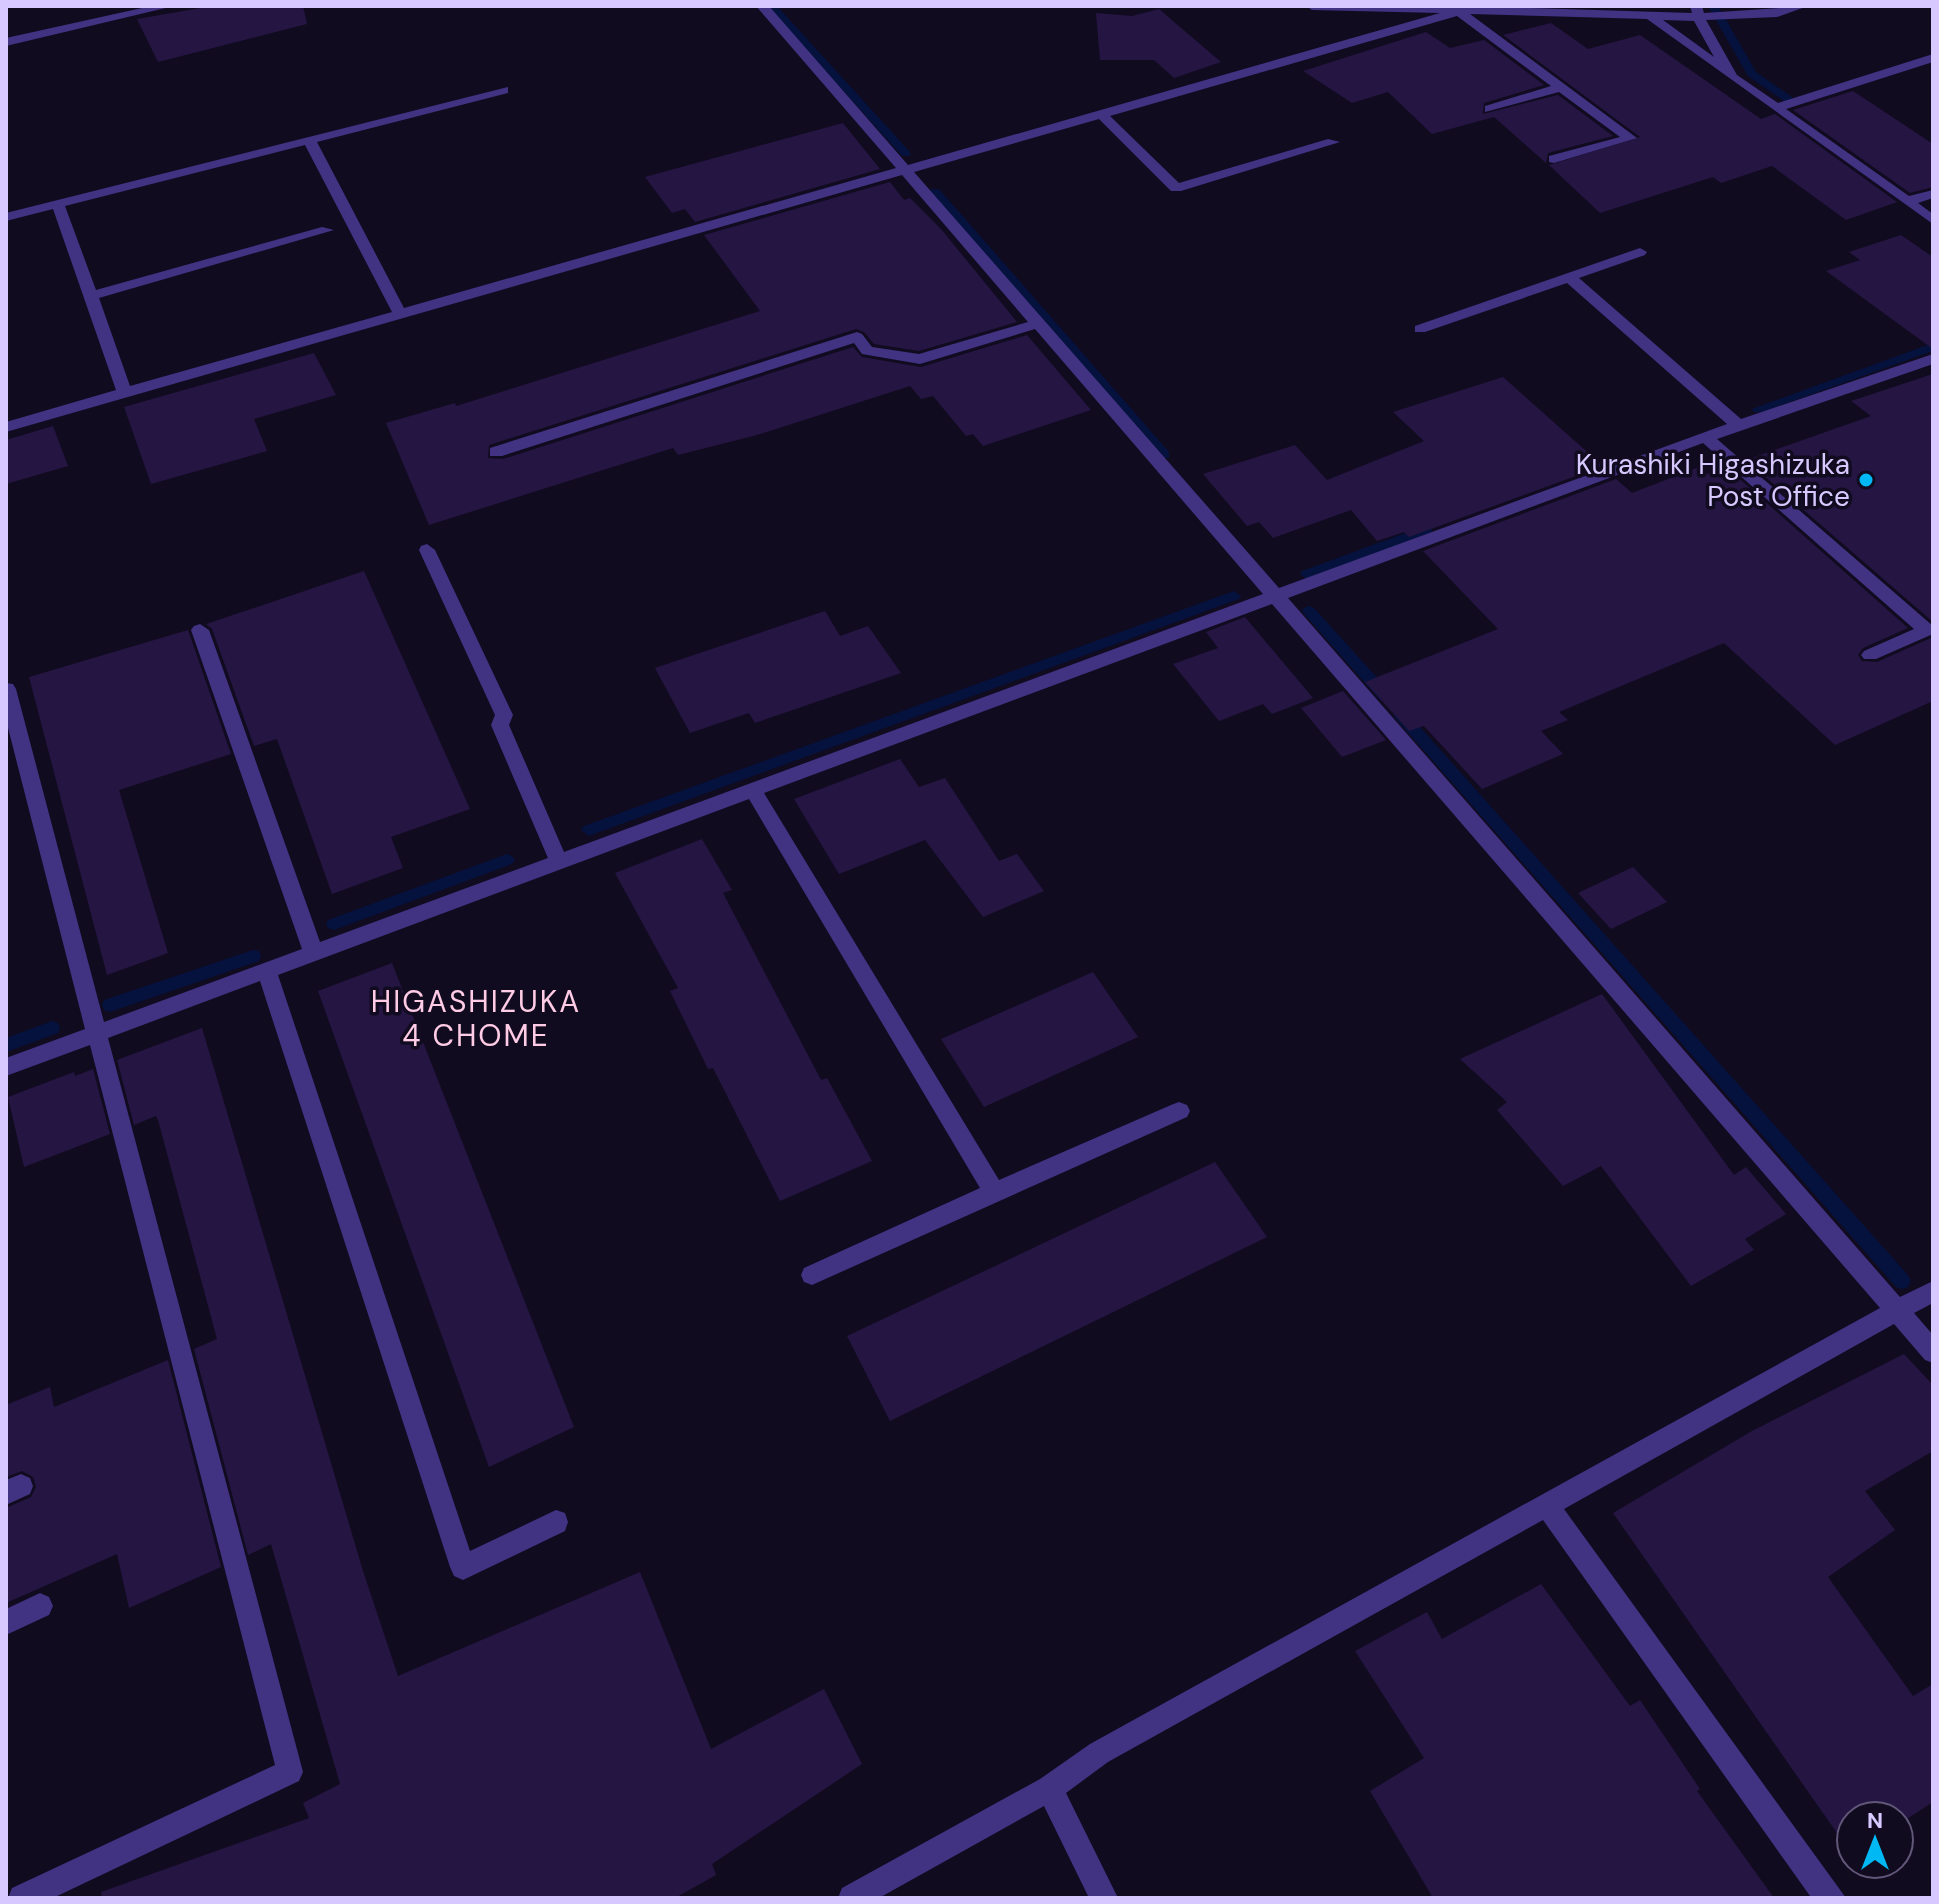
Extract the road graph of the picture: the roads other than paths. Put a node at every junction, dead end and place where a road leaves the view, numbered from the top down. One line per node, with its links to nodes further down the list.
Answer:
1 (168, 6): 9 (street)
2 (762, 6): 20 (street)
3 (1312, 6): 5 (street)
4 (1802, 6): 7 (street)
5 (1382, 7): 6 (street)
6 (1464, 11): 8 (street); 12 (street); 16 (street)
7 (1700, 12): 8 (street); 11 (street)
8 (1649, 15): 11 (street)
9 (6, 42)
10 (1933, 58): 14 (street)
11 (1732, 77): 14 (street)
12 (1560, 87): 15 (street); 19 (street)
13 (503, 90): 17 (street)
14 (1777, 108): 22 (street)
15 (1490, 109)
16 (1101, 114): 18 (street); 20 (street)
17 (309, 140): 23 (street); 30 (street)
18 (1333, 142)
19 (1554, 159)
20 (903, 171): 30 (street); 31 (street)
21 (1933, 194): 22 (street)
22 (1908, 201): 25 (street)
23 (58, 205): 24 (street); 29 (street)
24 (6, 217)
25 (1933, 220)
26 (327, 230): 29 (street)
27 (1640, 252): 28 (street)
28 (1569, 277): 32 (street); 35 (street)
29 (90, 296): 34 (street)
30 (400, 314): 34 (street)
31 (1036, 324): 38 (street); 40 (street)
32 (1420, 329)
33 (1933, 359): 35 (street)
34 (125, 393): 36 (street)
35 (1738, 425): 37 (street)
36 (6, 427)
37 (1705, 437): 40 (street); 42 (street)
38 (496, 452)
39 (427, 550): 45 (street)
40 (1275, 599): 44 (street); 54 (street)
41 (200, 630): 46 (street)
42 (1870, 655)
43 (7, 689): 48 (street)
44 (754, 792): 45 (street); 51 (street)
45 (560, 864): 46 (street)
46 (314, 954): 47 (street)
47 (267, 972): 48 (street); 57 (street)
48 (95, 1034): 49 (street); 61 (street)
49 (6, 1067)
50 (1179, 1111): 51 (street)
51 (994, 1192): 52 (street)
52 (812, 1275)
53 (1933, 1291): 54 (street)
54 (1897, 1311): 55 (street); 56 (street)
55 (1933, 1352)
56 (1547, 1506): 60 (street); 64 (street)
57 (556, 1522)
58 (40, 1606): 59 (street)
59 (6, 1622)
60 (1049, 1788): 62 (street); 63 (street)
61 (22, 1898)
62 (852, 1898)
63 (1104, 1898)
64 (1832, 1898)

